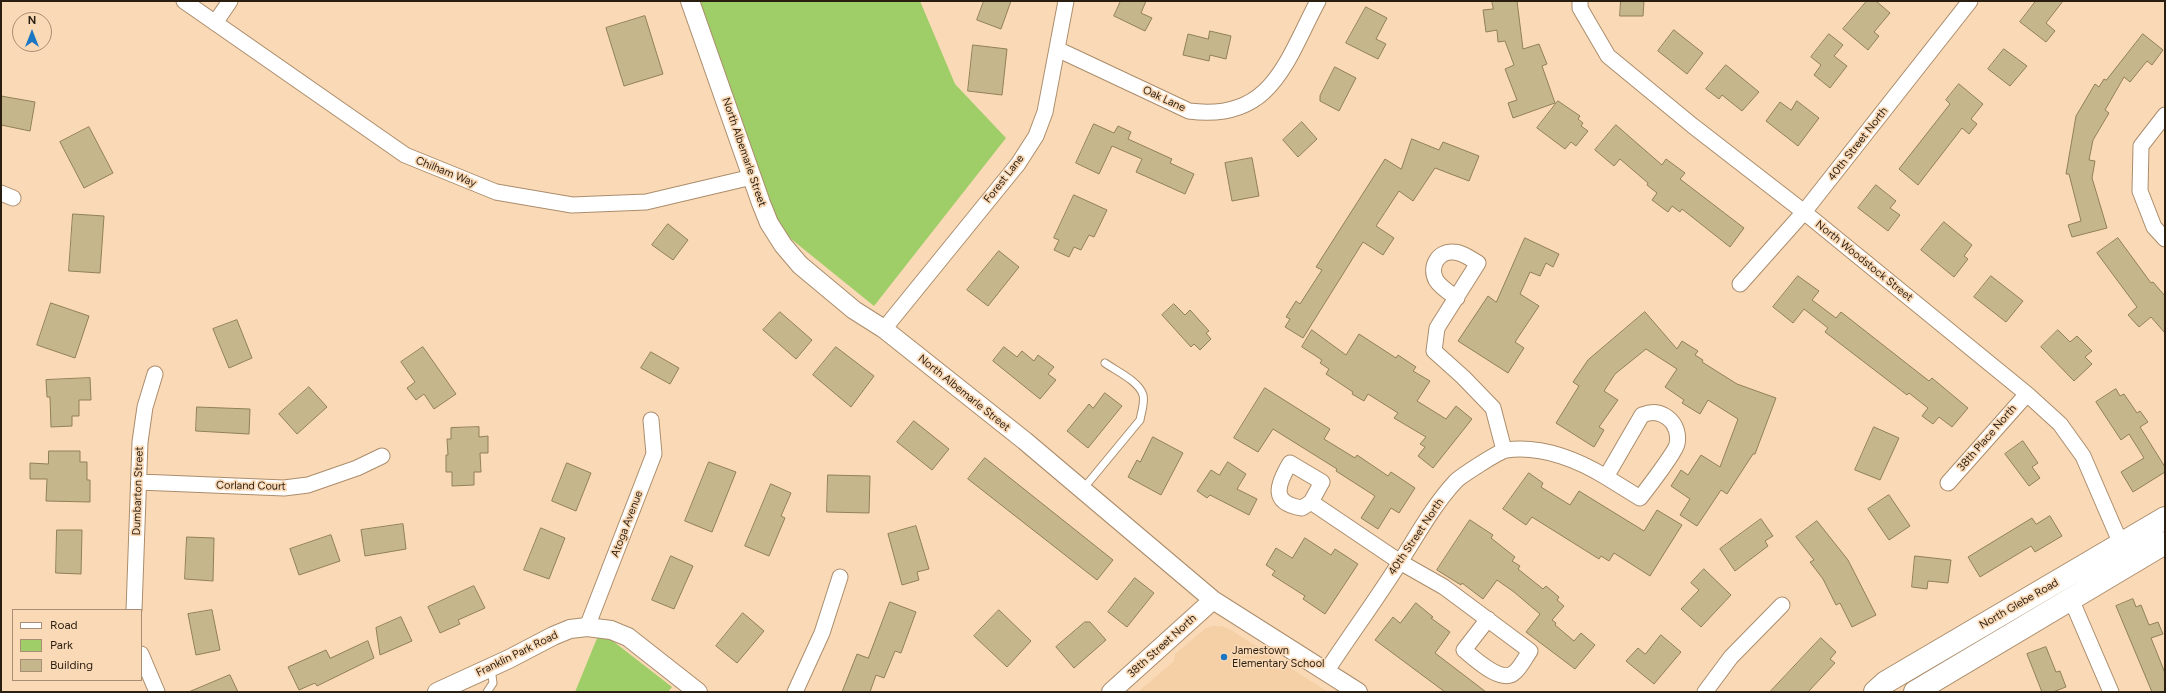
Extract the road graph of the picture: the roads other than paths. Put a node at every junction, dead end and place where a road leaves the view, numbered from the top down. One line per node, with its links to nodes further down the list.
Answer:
1 (184, 1): 8 (street, Chilham Way)
2 (230, 1): 8 (street)
3 (690, 1): 11 (street, North Albemarle Street)
4 (1066, 1): 9 (street, Forest Lane)
5 (1318, 1): 9 (street, Oak Lane)
6 (1580, 1): 12 (street, North Woodstock Street)
7 (1970, 1): 12 (street, 40th Street North)
8 (215, 23): 11 (street, Chilham Way)
9 (1057, 49): 16 (street, Forest Lane)
10 (2165, 115): 13 (street)
11 (752, 177): 16 (street, North Albemarle Street)
12 (1804, 212): 14 (street, 40th Street North); 19 (street, North Woodstock Street)
13 (2165, 239)
14 (1740, 284)
15 (1457, 298): 21 (street)
16 (884, 329): 26 (street, North Albemarle Street)
17 (1104, 363): 26 (lane)
18 (155, 374): 24 (street, Dumbarton Street)
19 (2027, 394): 25 (street, 38th Place North); 30 (street, North Woodstock Street)
20 (652, 420): 38 (street, Atoga Avenue)
21 (1504, 450): 23 (street); 31 (street, 40th Street North)
22 (382, 456): 24 (street, Corland Court)
23 (1606, 477): 23 (street)
24 (139, 482): 36 (street, Dumbarton Street)
25 (1948, 484)
26 (1082, 489): 34 (street, North Albemarle Street)
27 (1310, 502): 31 (street)
28 (2165, 518): 30 (main road, North Glebe Road)
29 (2165, 543): 33 (main road, North Glebe Road)
30 (2121, 544): 50 (main road, North Glebe Road)
31 (1400, 562): 37 (street); 41 (street, 40th Street North)
32 (840, 577): 46 (street)
33 (2071, 599): 51 (main road, North Glebe Road); 52 (street)
34 (1213, 600): 41 (street, North Albemarle Street); 47 (street, 38th Street North)
35 (1782, 605): 49 (street)
36 (134, 609)
37 (1488, 619)
38 (587, 627): 40 (street, Franklin Park Road); 45 (street, Franklin Park Road)
39 (142, 656): 42 (street)
40 (491, 667): 43 (street, Franklin Park Road); 44 (lane)
41 (1326, 672): 48 (street, North Albemarle Street)
42 (157, 692)
43 (437, 692)
44 (487, 692)
45 (698, 692)
46 (794, 692)
47 (1111, 692)
48 (1358, 692)
49 (1705, 692)
50 (1875, 692)
51 (1915, 692)
52 (2111, 692)

